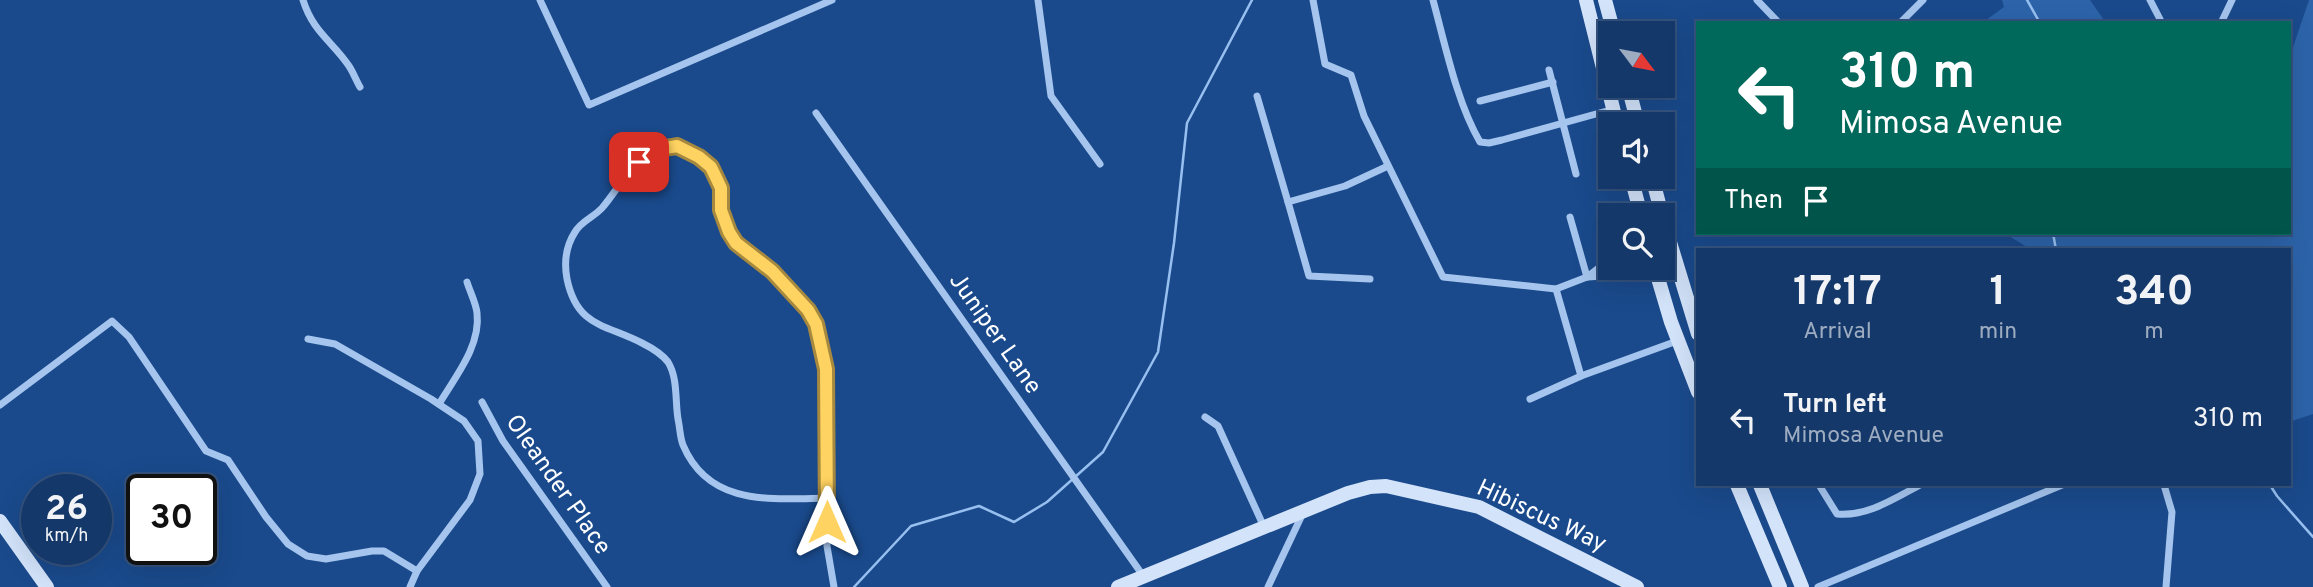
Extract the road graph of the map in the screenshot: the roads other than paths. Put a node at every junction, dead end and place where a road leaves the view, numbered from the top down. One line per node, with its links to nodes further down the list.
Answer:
1 (303, 0): 20 (street)
2 (540, 0): 3 (street)
3 (832, 0)
4 (1038, 0): 27 (street)
5 (1313, 0): 28 (street)
6 (1433, 0): 26 (street)
7 (1586, 0): 23 (main road)
8 (1605, 0): 13 (main road)
9 (1757, 0): 14 (street)
10 (1923, 0): 15 (street)
11 (2150, 0): 16 (street)
12 (2232, 0): 17 (street)
13 (1611, 21)
14 (1777, 21)
15 (1902, 21)
16 (2161, 21)
17 (2222, 21)
18 (1549, 70): 19 (street)
19 (1553, 82): 22 (street); 26 (street)
20 (360, 86)
21 (1257, 96): 30 (street)
22 (1480, 101)
23 (1614, 109): 24 (main road); 26 (street)
24 (1615, 112)
25 (816, 113): 61 (street, Juniper Lane)
26 (1563, 122): 29 (street)
27 (1100, 164)
28 (1388, 166): 30 (street); 39 (street)
29 (1576, 174)
30 (1288, 202): 36 (street)
31 (1570, 217): 35 (street)
32 (1675, 259): 40 (main road)
33 (1598, 269): 35 (street)
34 (1598, 276): 35 (street)
35 (1587, 277): 39 (street)
36 (1370, 279)
37 (1659, 280): 42 (main road)
38 (467, 282): 47 (street)
39 (1556, 289): 43 (street)
40 (1696, 327)
41 (308, 339): 47 (street)
42 (1677, 341): 43 (street); 44 (main road)
43 (1581, 376): 45 (street)
44 (1696, 387)
45 (1530, 399)
46 (482, 402): 64 (street, Oleander Place)
47 (439, 404): 60 (street)
48 (0, 405): 60 (street)
49 (1205, 417): 59 (street)
50 (1737, 486): 69 (main road)
51 (1760, 486): 70 (main road)
52 (1820, 486): 53 (street)
53 (1918, 486)
54 (2059, 486): 71 (street)
55 (2164, 486): 72 (street)
56 (827, 498): 56 (street); 65 (street)
57 (1303, 512): 59 (main road, Hibiscus Way); 67 (street); 68 (main road, Hibiscus Way)
58 (0, 521): 62 (main road)
59 (1264, 528): 61 (main road, Hibiscus Way)
60 (417, 571): 63 (street)
61 (1144, 577): 66 (main road, Hibiscus Way)
62 (47, 587)
63 (410, 587)
64 (607, 587)
65 (834, 587)
66 (1118, 587)
67 (1268, 587)
68 (1637, 587)
69 (1780, 587)
70 (1802, 587)
71 (1818, 587)
72 (2166, 587)

